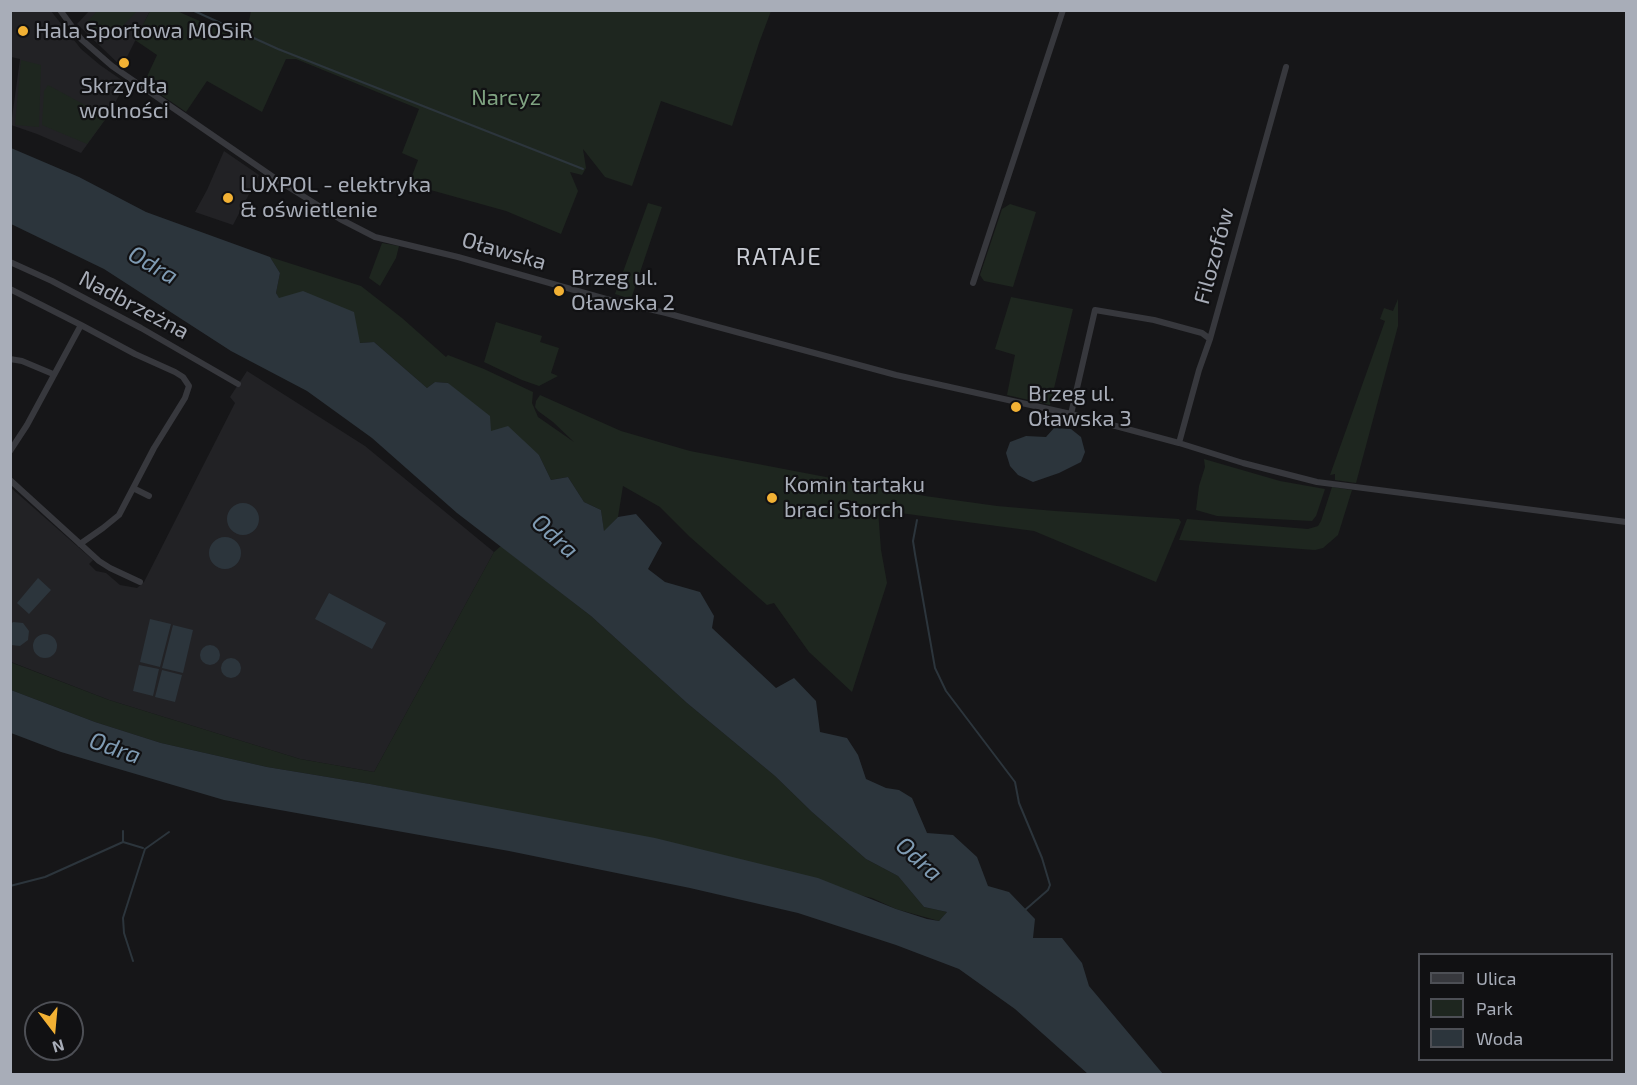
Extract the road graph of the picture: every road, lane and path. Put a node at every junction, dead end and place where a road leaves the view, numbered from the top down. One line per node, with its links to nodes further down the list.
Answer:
1 (60, 10): 12 (street, Oławska)
2 (1063, 10): 5 (street)
3 (1286, 68): 8 (street, Filozofów)
4 (10, 262): 11 (street, Nadbrzeżna)
5 (973, 283)
6 (10, 289): 7 (street)
7 (81, 325): 10 (street); 16 (street)
8 (1210, 339): 12 (street, Filozofów); 13 (street)
9 (10, 359): 10 (street)
10 (53, 374): 14 (street)
11 (238, 384)
12 (1071, 414): 13 (street, Oławska)
13 (1179, 443): 18 (street, Oławska)
14 (10, 451)
15 (10, 480): 19 (street)
16 (133, 489): 17 (street); 19 (street)
17 (149, 496)
18 (1626, 522)
19 (80, 543): 20 (street)
20 (140, 582)

